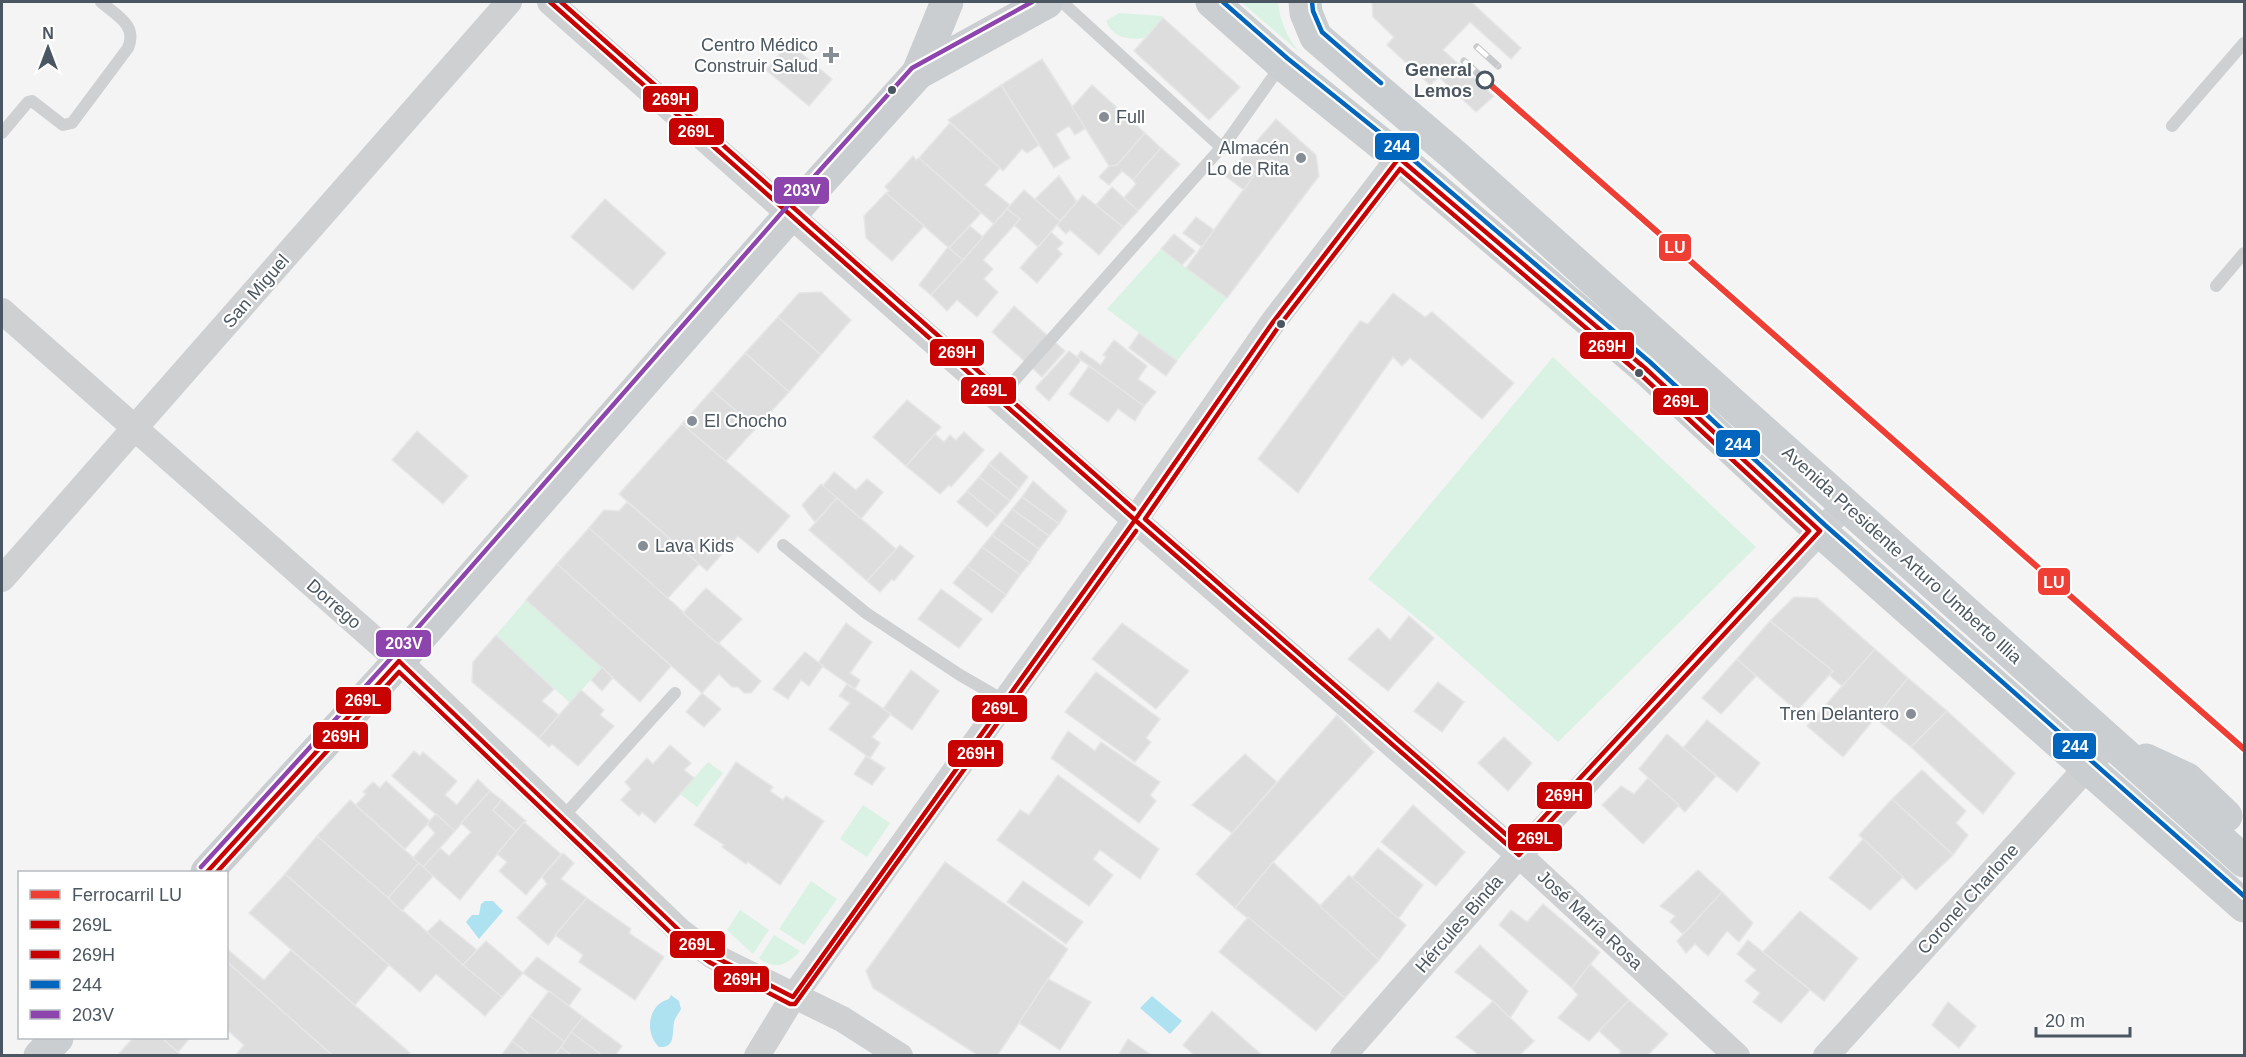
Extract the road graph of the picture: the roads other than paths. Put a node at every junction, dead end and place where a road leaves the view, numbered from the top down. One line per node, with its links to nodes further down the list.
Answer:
1 (100, 2): 13 (lane)
2 (509, 2): 21 (street, San Miguel)
3 (550, 2): 16 (street, José María Rosa)
4 (947, 2): 11 (main road)
5 (1047, 2): 11 (main road)
6 (1062, 2): 14 (lane)
7 (1212, 2): 10 (main road, Avenida Presidente Arturo Umberto Illia)
8 (1305, 2): 22 (main road, Avenida Presidente Arturo Umberto Illia)
9 (2244, 43): 12 (lane)
10 (1282, 64): 14 (lane); 15 (main road, Avenida Presidente Arturo Umberto Illia)
11 (918, 73): 16 (main road)
12 (2172, 126)
13 (2, 133)
14 (1221, 147): 20 (lane)
15 (1399, 158): 23 (street); 24 (main road, Avenida Presidente Arturo Umberto Illia)
16 (790, 215): 20 (street, José María Rosa); 27 (main road)
17 (2244, 253): 18 (lane)
18 (2216, 286)
19 (2, 311): 21 (street, Dorrego)
20 (998, 399): 23 (street, José María Rosa)
21 (134, 429): 26 (street, San Miguel); 27 (street, Dorrego)
22 (1847, 505): 24 (street, Hércules Binda); 30 (main road, Avenida Presidente Arturo Umberto Illia)
23 (1135, 520): 29 (street); 34 (street, José María Rosa)
24 (1820, 531): 31 (main road, Avenida Presidente Arturo Umberto Illia); 34 (street, Hércules Binda)
25 (783, 545): 29 (lane)
26 (2, 579)
27 (399, 661): 32 (street, Dorrego); 36 (main road)
28 (675, 693): 32 (lane)
29 (1005, 701): 38 (street)
30 (2109, 742): 31 (street, Coronel Charlone); 33 (main road); 35 (main road, Avenida Presidente Arturo Umberto Illia)
31 (2087, 767): 37 (main road, Avenida Presidente Arturo Umberto Illia); 45 (street, Coronel Charlone)
32 (562, 818): 38 (street, Dorrego)
33 (2244, 833)
34 (1519, 855): 43 (street, Hércules Binda); 44 (street, José María Rosa)
35 (2244, 861)
36 (209, 871)
37 (2244, 906)
38 (793, 997): 41 (street); 42 (street, Dorrego)
39 (56, 1039): 40 (main road)
40 (40, 1056)
41 (757, 1056)
42 (900, 1056)
43 (1343, 1056)
44 (1737, 1056)
45 (1826, 1056)

